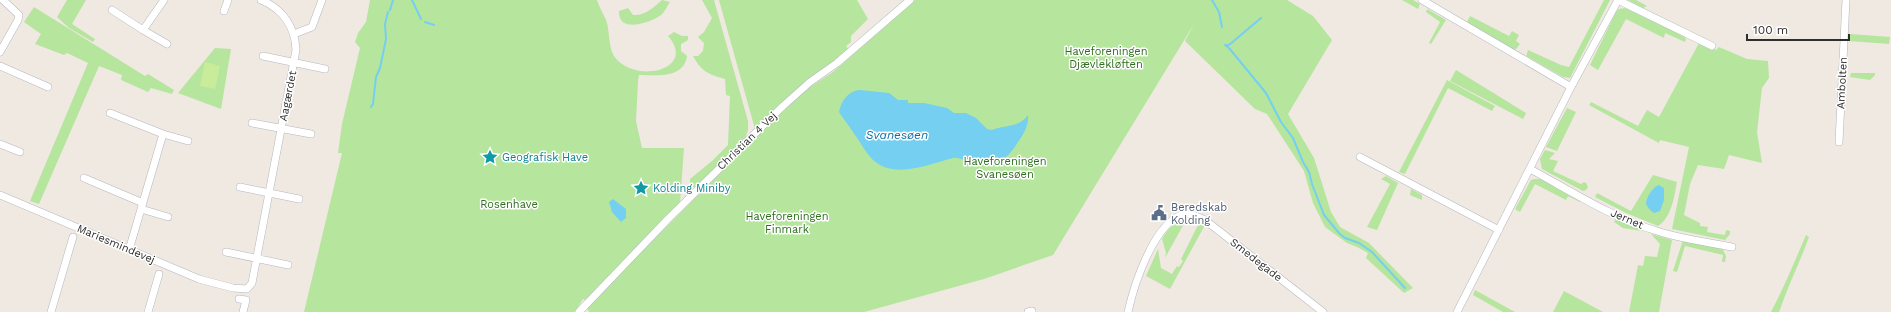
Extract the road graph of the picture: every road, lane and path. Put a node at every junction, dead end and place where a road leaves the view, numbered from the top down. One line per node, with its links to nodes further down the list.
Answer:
1 (2, 0): 15 (street)
2 (164, 0): 11 (street)
3 (228, 0): 10 (street)
4 (261, 0): 12 (street, Aagærdet)
5 (322, 0): 12 (street)
6 (910, 0): 53 (street, Christian 4 Vej)
7 (1422, 0): 21 (street)
8 (1846, 0): 28 (street, Ambolten)
9 (112, 10): 11 (street)
10 (224, 11)
11 (143, 30): 13 (street)
12 (294, 34): 17 (street, Aagærdet)
13 (167, 44)
14 (1712, 46): 21 (street)
15 (0, 52)
16 (264, 56): 17 (street, Aagærdet)
17 (295, 63): 19 (street, Aagærdet); 24 (street, Aagærdet)
18 (0, 66): 20 (street)
19 (325, 69)
20 (48, 87)
21 (1571, 87): 32 (street)
22 (110, 113): 25 (street)
23 (252, 123): 24 (street, Aagærdet)
24 (282, 128): 26 (street, Aagærdet); 35 (street, Aagærdet)
25 (163, 134): 27 (street); 38 (street)
26 (311, 134)
27 (188, 142)
28 (1839, 142)
29 (0, 144): 30 (street)
30 (20, 152)
31 (1360, 157): 40 (street)
32 (1530, 169): 40 (street); 42 (street, Jernet)
33 (84, 178): 38 (street)
34 (240, 187): 35 (street)
35 (270, 193): 37 (street); 45 (street, Aagærdet)
36 (0, 195): 43 (street, Mariesmindevej)
37 (299, 199)
38 (142, 206): 39 (street); 43 (street)
39 (168, 217)
40 (1499, 230): 56 (street)
41 (73, 237): 50 (street)
42 (1732, 247)
43 (129, 250): 48 (street, Mariesmindevej)
44 (226, 252): 45 (street)
45 (257, 258): 46 (street); 48 (street, Aagærdet)
46 (288, 265)
47 (159, 274): 51 (street)
48 (233, 288)
49 (239, 299): 52 (street)
50 (51, 312)
51 (148, 312)
52 (243, 312)
53 (579, 312)
54 (1128, 312): 55 (street, Smedegade)
55 (1322, 312)
56 (1457, 312)

